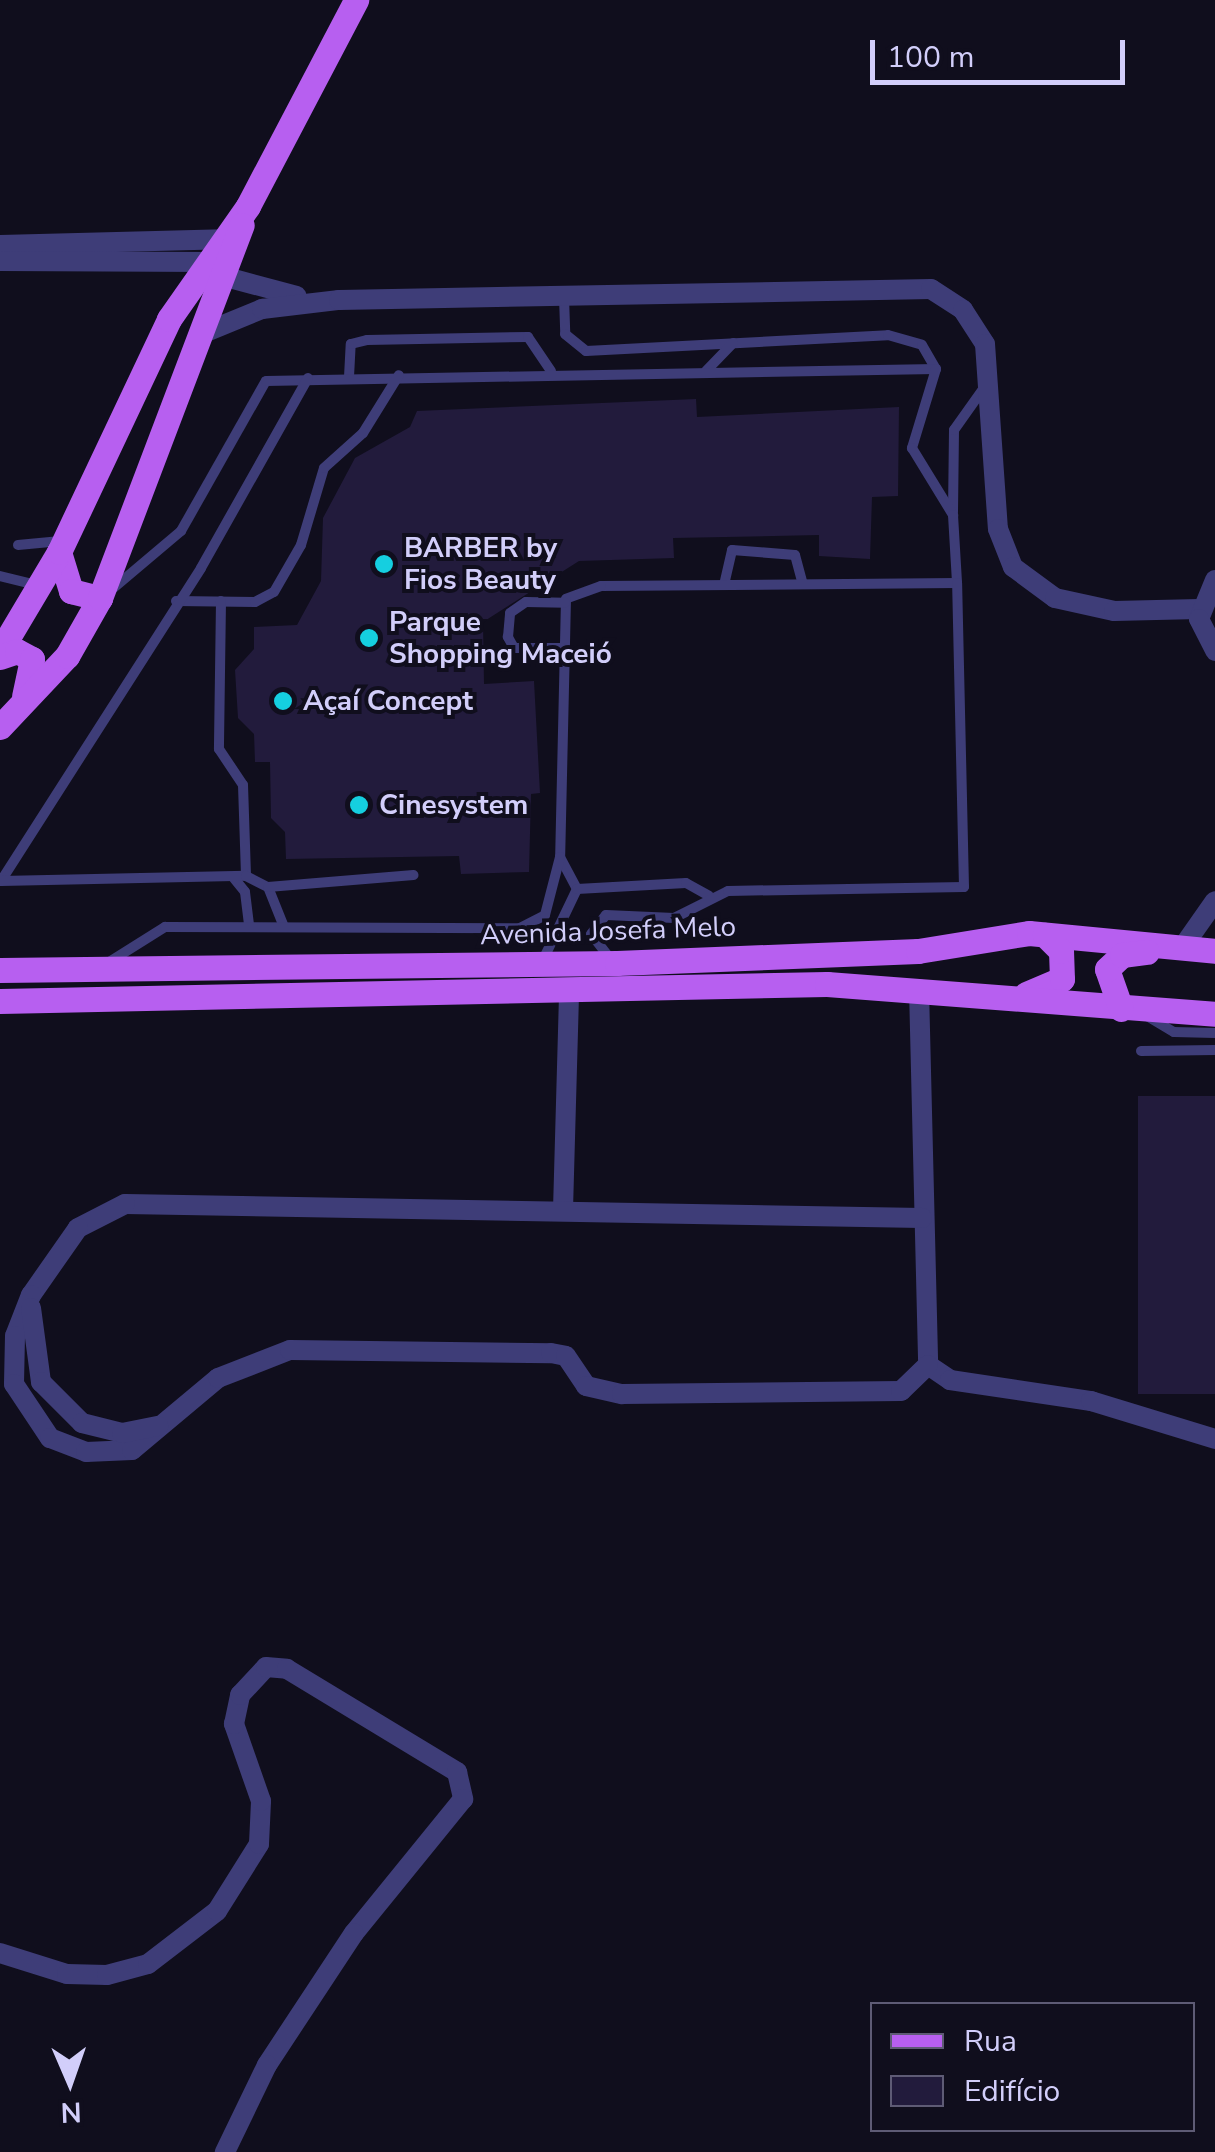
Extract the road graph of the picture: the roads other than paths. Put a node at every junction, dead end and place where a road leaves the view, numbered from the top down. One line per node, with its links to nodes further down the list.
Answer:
1 (356, 0): 2 (main road)
2 (248, 206): 3 (main road); 6 (main road)
3 (223, 240): 4 (street); 6 (main road)
4 (0, 245)
5 (0, 261): 6 (street)
6 (216, 269): 8 (street); 9 (main road); 20 (main road)
7 (564, 297): 8 (street); 10 (lane); 15 (street)
8 (339, 300): 9 (street)
9 (206, 332): 27 (main road)
10 (733, 343): 11 (lane); 13 (lane)
11 (936, 369): 13 (lane); 18 (lane)
12 (552, 370): 13 (lane); 14 (lane); 16 (lane)
13 (706, 371)
14 (399, 375): 16 (lane); 29 (lane)
15 (993, 376): 18 (lane); 31 (street)
16 (349, 377): 17 (lane)
17 (308, 378): 27 (lane); 28 (lane)
18 (953, 515): 23 (lane)
19 (18, 546): 20 (lane)
20 (62, 547): 25 (main road); 27 (main road)
21 (0, 576): 25 (lane)
22 (1215, 580): 31 (street)
23 (957, 582): 24 (lane); 43 (lane)
24 (803, 584): 26 (lane); 26 (lane)
25 (37, 585): 34 (main road)
26 (724, 585): 30 (lane)
27 (100, 598): 35 (main road)
28 (176, 601): 29 (lane); 39 (lane)
29 (222, 602): 40 (lane)
30 (565, 603): 32 (lane); 32 (lane)
31 (1199, 609): 33 (street)
32 (562, 648): 37 (lane)
33 (1215, 650)
34 (0, 654): 35 (main road)
35 (22, 700): 36 (main road)
36 (0, 727)
37 (560, 857): 42 (lane); 46 (lane)
38 (414, 875): 41 (lane)
39 (232, 876): 40 (lane); 45 (lane)
40 (246, 876): 41 (lane)
41 (268, 887): 46 (lane)
42 (578, 889): 43 (lane); 51 (lane)
43 (709, 896): 50 (lane)
44 (1215, 901): 48 (street)
45 (248, 926): 46 (lane); 53 (lane)
46 (284, 928)
47 (1045, 934): 48 (main road, Avenida Josefa Melo); 50 (main road, Avenida Josefa Melo); 56 (main road)
48 (1179, 948): 49 (main road, Avenida Josefa Melo); 58 (main road)
49 (1215, 951)
50 (618, 963): 51 (main road, Avenida Josefa Melo)
51 (539, 965): 53 (main road, Avenida Josefa Melo)
52 (0, 970): 53 (main road, Avenida Josefa Melo)
53 (98, 972)
54 (919, 990): 55 (main road); 56 (main road); 64 (street)
55 (569, 991): 57 (main road); 63 (street)
56 (981, 996): 58 (main road)
57 (0, 1001)
58 (1129, 1009): 59 (main road); 60 (lane)
59 (1215, 1014)
60 (1215, 1034)
61 (1215, 1050): 62 (lane)
62 (1141, 1051)
63 (563, 1210): 64 (street); 65 (street)
64 (922, 1218): 66 (street)
65 (31, 1295): 67 (street); 68 (street)
66 (928, 1365): 69 (street); 70 (street)
67 (61, 1401): 68 (street); 69 (street)
68 (38, 1424): 69 (street)
69 (165, 1425)
70 (1215, 1439)
71 (0, 1952): 72 (street)
72 (224, 2152)

